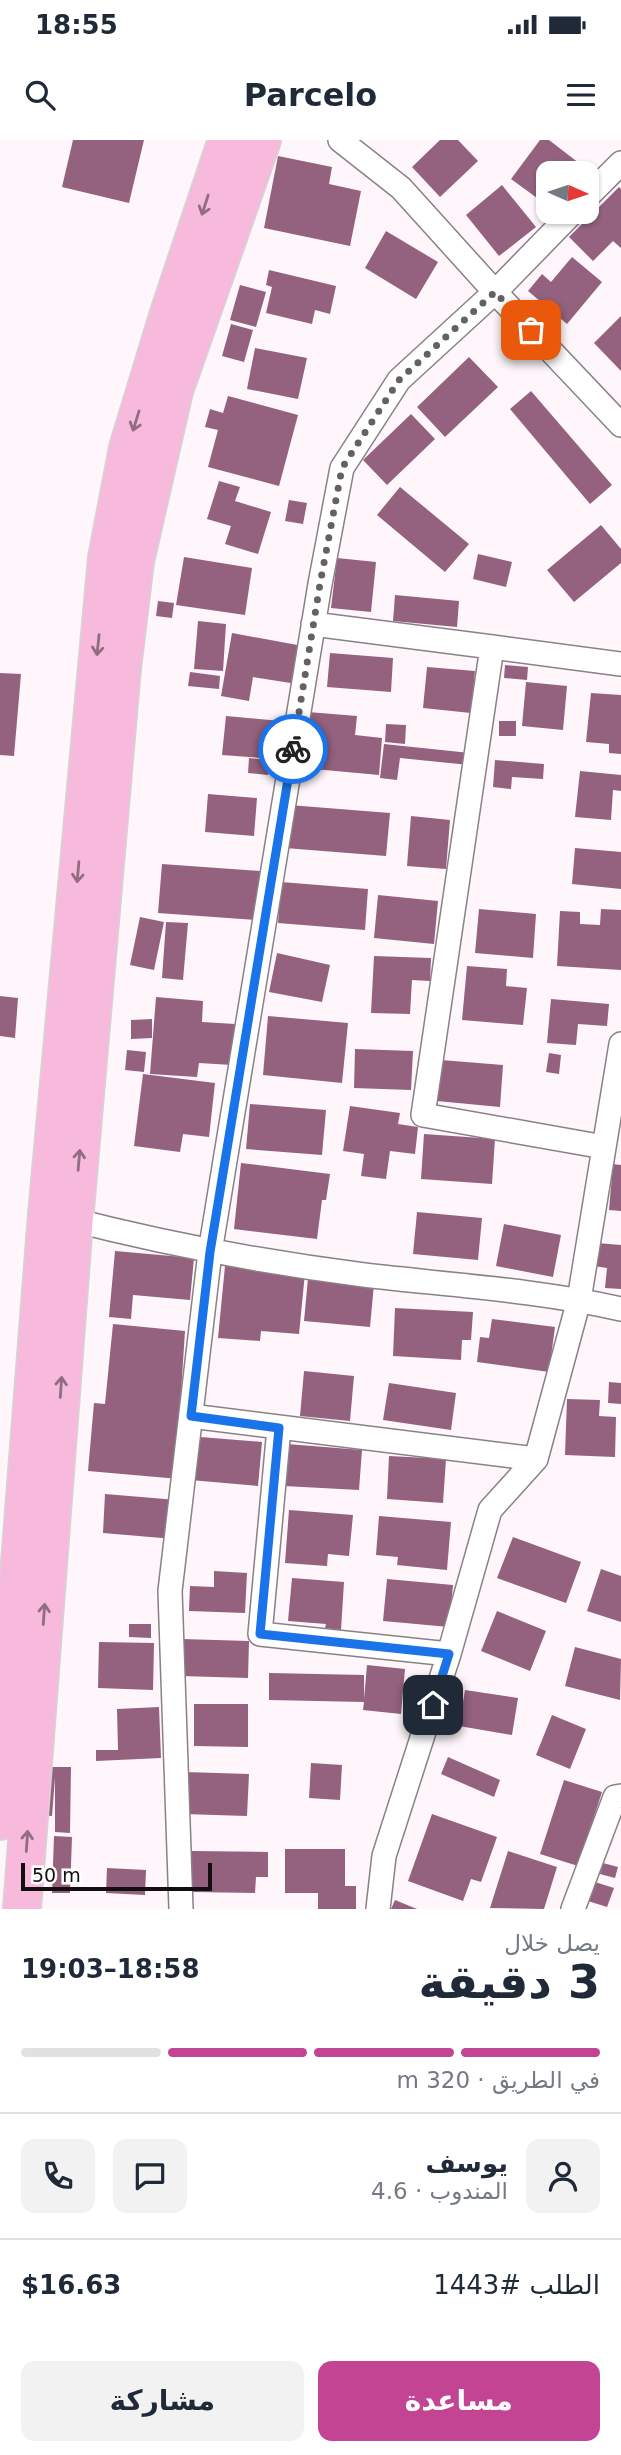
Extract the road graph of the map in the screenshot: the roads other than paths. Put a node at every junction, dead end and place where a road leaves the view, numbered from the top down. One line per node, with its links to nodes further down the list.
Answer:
1 (227, 140): 14 (main road, one-way to 14)
2 (262, 140): 14 (main road, one-way to 2)
3 (340, 140): 7 (street)
4 (621, 163): 5 (street)
5 (599, 185)
6 (561, 224): 7 (street)
7 (495, 292): 8 (street); 9 (street)
8 (621, 425)
9 (313, 624): 10 (street); 15 (street)
10 (492, 647): 11 (street); 13 (street)
11 (621, 664)
12 (621, 1044): 13 (street)
13 (604, 1147): 16 (street)
14 (61, 1217): 15 (street); 23 (main road); 24 (main road, one-way to 14)
15 (210, 1252): 16 (street); 18 (street)
16 (579, 1300): 17 (street); 20 (street)
17 (621, 1310)
18 (191, 1416): 19 (street); 25 (street)
19 (279, 1428): 20 (street); 21 (street)
20 (536, 1459): 21 (street)
21 (449, 1654): 26 (street)
22 (619, 1790): 27 (street)
23 (0, 1821)
24 (22, 1909)
25 (181, 1909)
26 (378, 1909)
27 (573, 1909)

